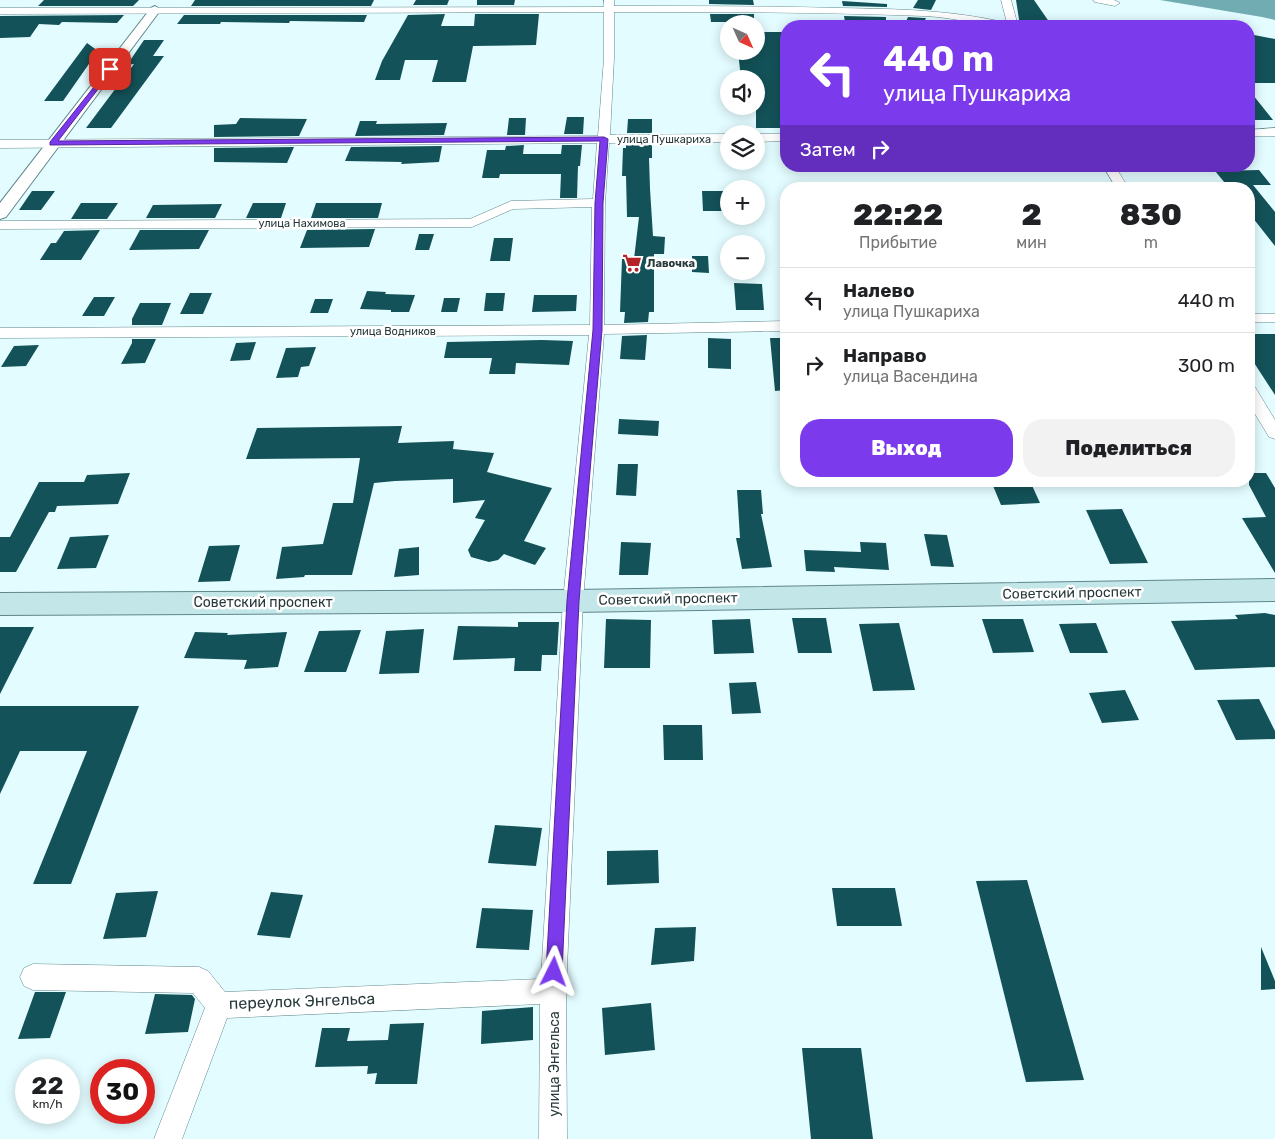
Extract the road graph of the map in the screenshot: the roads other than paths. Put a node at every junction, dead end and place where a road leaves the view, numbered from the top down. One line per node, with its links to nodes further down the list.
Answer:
1 (1006, 0): 8 (street)
2 (1098, 0): 3 (street)
3 (1115, 3)
4 (608, 4): 5 (street); 7 (street); 14 (street, улица Энгельса)
5 (159, 5): 6 (street); 16 (street)
6 (0, 11)
7 (981, 20)
8 (1011, 20)
9 (1275, 132): 10 (street)
10 (1255, 133)
11 (720, 138): 14 (street, улица Пушкариха)
12 (765, 138): 13 (street)
13 (780, 138)
14 (604, 139): 16 (street, улица Пушкариха); 17 (street, улица Энгельса)
15 (0, 144): 16 (street, улица Пушкариха)
16 (52, 144): 18 (street)
17 (599, 203): 19 (street, улица Нахимова); 23 (street, улица Энгельса)
18 (0, 214)
19 (0, 225)
20 (1255, 318): 21 (street)
21 (1275, 318)
22 (780, 326): 23 (street, улица Водников)
23 (597, 330): 24 (street, улица Водников); 28 (street, улица Энгельса)
24 (0, 333)
25 (1255, 400): 26 (street)
26 (1275, 433)
27 (1275, 590): 28 (main road, Советский проспект)
28 (573, 601): 29 (main road, Советский проспект); 31 (street, улица Энгельса)
29 (0, 604)
30 (33, 977): 32 (street, переулок Энгельса)
31 (553, 991): 32 (street, переулок Энгельса); 34 (street, улица Энгельса)
32 (219, 1005): 33 (street)
33 (168, 1139)
34 (553, 1139)

